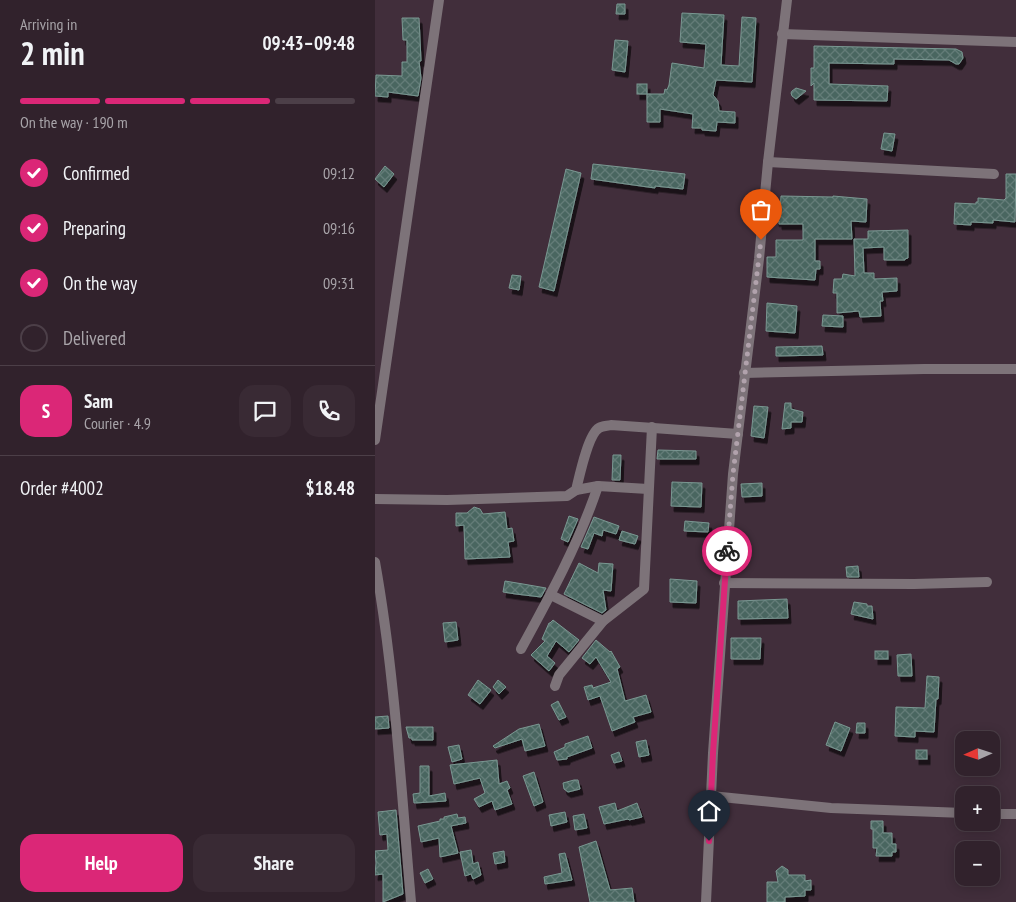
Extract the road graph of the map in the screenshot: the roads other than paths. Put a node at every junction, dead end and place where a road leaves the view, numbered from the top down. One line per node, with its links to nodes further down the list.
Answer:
1 (439, 0): 11 (street)
2 (787, 0): 3 (street)
3 (782, 34): 4 (street); 5 (street)
4 (1016, 42)
5 (768, 162): 6 (street); 8 (street)
6 (994, 174)
7 (1016, 369): 8 (street)
8 (744, 373): 10 (street)
9 (652, 427): 10 (street); 13 (street); 14 (street)
10 (738, 434): 18 (street)
11 (375, 440)
12 (598, 486): 13 (street); 14 (street); 19 (street)
13 (648, 489): 20 (street)
14 (576, 490): 15 (street)
15 (375, 499)
16 (375, 562): 27 (street)
17 (987, 582): 18 (street)
18 (724, 583): 23 (street)
19 (551, 595): 20 (street); 21 (street)
20 (603, 621): 22 (street)
21 (521, 649)
22 (555, 686)
23 (711, 796): 24 (street); 28 (street)
24 (955, 812)
25 (1000, 814): 26 (street)
26 (1016, 814)
27 (411, 902)
28 (706, 902)

